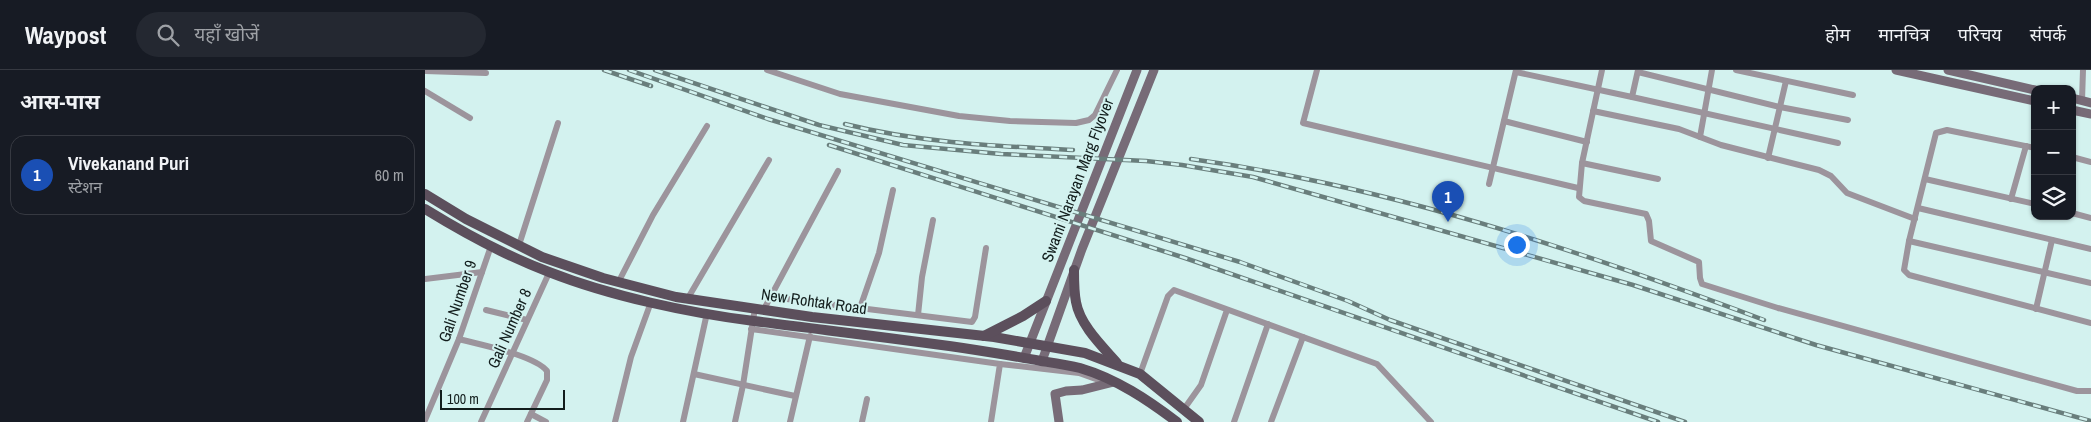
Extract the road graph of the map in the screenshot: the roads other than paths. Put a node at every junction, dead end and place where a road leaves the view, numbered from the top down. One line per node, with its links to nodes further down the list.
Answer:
1 (767, 70): 2 (street)
2 (1117, 70)
3 (1137, 70): 77 (main road, Swami Narayan Marg Flyover)
4 (1154, 70): 68 (main road, Swami Narayan Marg Flyover)
5 (1317, 70): 46 (street)
6 (1602, 70): 19 (street)
7 (1712, 70): 17 (street)
8 (1736, 70): 16 (street)
9 (1896, 70): 23 (main road)
10 (1948, 70): 18 (main road)
11 (2083, 70): 24 (street)
12 (425, 71): 15 (street)
13 (1516, 71): 19 (street); 32 (street)
14 (1638, 71): 17 (street); 22 (street)
15 (485, 73)
16 (1786, 81): 21 (street); 25 (street)
17 (1708, 89): 25 (street); 28 (street)
18 (2031, 89)
19 (1598, 90): 22 (street); 26 (street)
20 (425, 91): 30 (street)
21 (1853, 95)
22 (1631, 97): 28 (street)
23 (2031, 101)
24 (2086, 102)
25 (1780, 107): 31 (street); 35 (street)
26 (1593, 111): 36 (street); 37 (street)
27 (2076, 111): 29 (main road)
28 (1703, 113): 35 (street); 36 (street)
29 (2091, 114)
30 (470, 118)
31 (1848, 120)
32 (1505, 122): 37 (street); 46 (street)
33 (558, 123): 65 (street)
34 (707, 126): 73 (street)
35 (1775, 129): 38 (street); 41 (street)
36 (1700, 137): 41 (street)
37 (1587, 142): 45 (street)
38 (1838, 143)
39 (2026, 146): 40 (street); 49 (street); 54 (street)
40 (2031, 147)
41 (1768, 158): 60 (street)
42 (2076, 158): 44 (street)
43 (769, 160): 76 (street)
44 (2091, 162)
45 (1582, 163): 48 (street); 51 (street)
46 (1493, 169): 50 (street); 51 (street)
47 (838, 171): 75 (street)
48 (1658, 179)
49 (1925, 179): 54 (street); 56 (street)
50 (1489, 184)
51 (1578, 188): 105 (street)
52 (893, 190): 79 (street)
53 (425, 194): 65 (main road, New Rohtak Road)
54 (2011, 199): 55 (street)
55 (2031, 203)
56 (1918, 208): 60 (street); 62 (street)
57 (425, 209): 64 (main road, New Rohtak Road)
58 (2076, 214): 59 (street)
59 (2091, 217)
60 (1915, 219): 63 (street)
61 (933, 220): 85 (street)
62 (2052, 240): 67 (street); 70 (street)
63 (1909, 241): 70 (street); 81 (street)
64 (491, 246): 69 (street, Gali Number 9); 71 (main road, New Rohtak Road)
65 (519, 246): 73 (main road, New Rohtak Road)
66 (986, 248): 85 (street)
67 (2091, 249)
68 (1074, 270): 95 (main road, Swami Narayan Marg Flyover); 100 (main road)
69 (482, 272): 72 (street); 93 (street, Gali Number 9)
70 (2045, 272): 74 (street); 81 (street)
71 (549, 273): 78 (main road, New Rohtak Road); 86 (street, Gali Number 8)
72 (425, 279)
73 (619, 281): 76 (main road, New Rohtak Road)
74 (2091, 284)
75 (771, 296): 79 (street); 80 (street)
76 (688, 298): 80 (main road, New Rohtak Road)
77 (1047, 301): 91 (main road); 94 (main road, Swami Narayan Marg Flyover)
78 (651, 302): 84 (main road, New Rohtak Road); 115 (street)
79 (860, 308): 85 (street)
80 (760, 309): 89 (street); 91 (main road, New Rohtak Road)
81 (2036, 309): 87 (street)
82 (486, 310): 86 (street)
83 (1227, 310): 88 (street); 102 (street); 108 (street)
84 (707, 313): 89 (main road, New Rohtak Road); 101 (street)
85 (918, 315)
86 (527, 320): 96 (street, Gali Number 8)
87 (2091, 323)
88 (1268, 324): 92 (street); 123 (street)
89 (752, 325): 90 (street); 97 (main road, New Rohtak Road); 104 (street)
90 (810, 336): 99 (street); 106 (street)
91 (983, 336): 94 (main road, New Rohtak Road)
92 (1303, 337): 124 (street); 125 (street)
93 (459, 339): 96 (street); 110 (street, Gali Number 9)
94 (1030, 344): 95 (main road, New Rohtak Road); 97 (main road, Swami Narayan Marg Flyover)
95 (1047, 346): 98 (main road, Swami Narayan Marg Flyover); 100 (main road, New Rohtak Road)
96 (513, 354): 109 (street); 112 (street, Gali Number 8)
97 (1024, 358): 98 (main road, New Rohtak Road)
98 (1042, 361): 103 (main road, New Rohtak Road)
99 (1000, 364): 103 (street); 119 (street)
100 (1118, 364): 102 (main road, New Rohtak Road)
101 (694, 374): 104 (street); 116 (street)
102 (1139, 374): 108 (main road, New Rohtak Road)
103 (1111, 383): 120 (main road); 121 (main road, New Rohtak Road)
104 (743, 385): 106 (street); 111 (street)
105 (2091, 391)
106 (795, 396): 117 (street)
107 (867, 399): 118 (street)
108 (1185, 409): 122 (main road, New Rohtak Road)
109 (531, 414): 113 (street); 114 (street)
110 (425, 420)
111 (737, 421)
112 (481, 422)
113 (527, 422)
114 (547, 422)
115 (615, 422)
116 (683, 422)
117 (790, 422)
118 (862, 422)
119 (991, 422)
120 (1059, 422)
121 (1177, 422)
122 (1199, 422)
123 (1234, 422)
124 (1271, 422)
125 (1431, 422)

